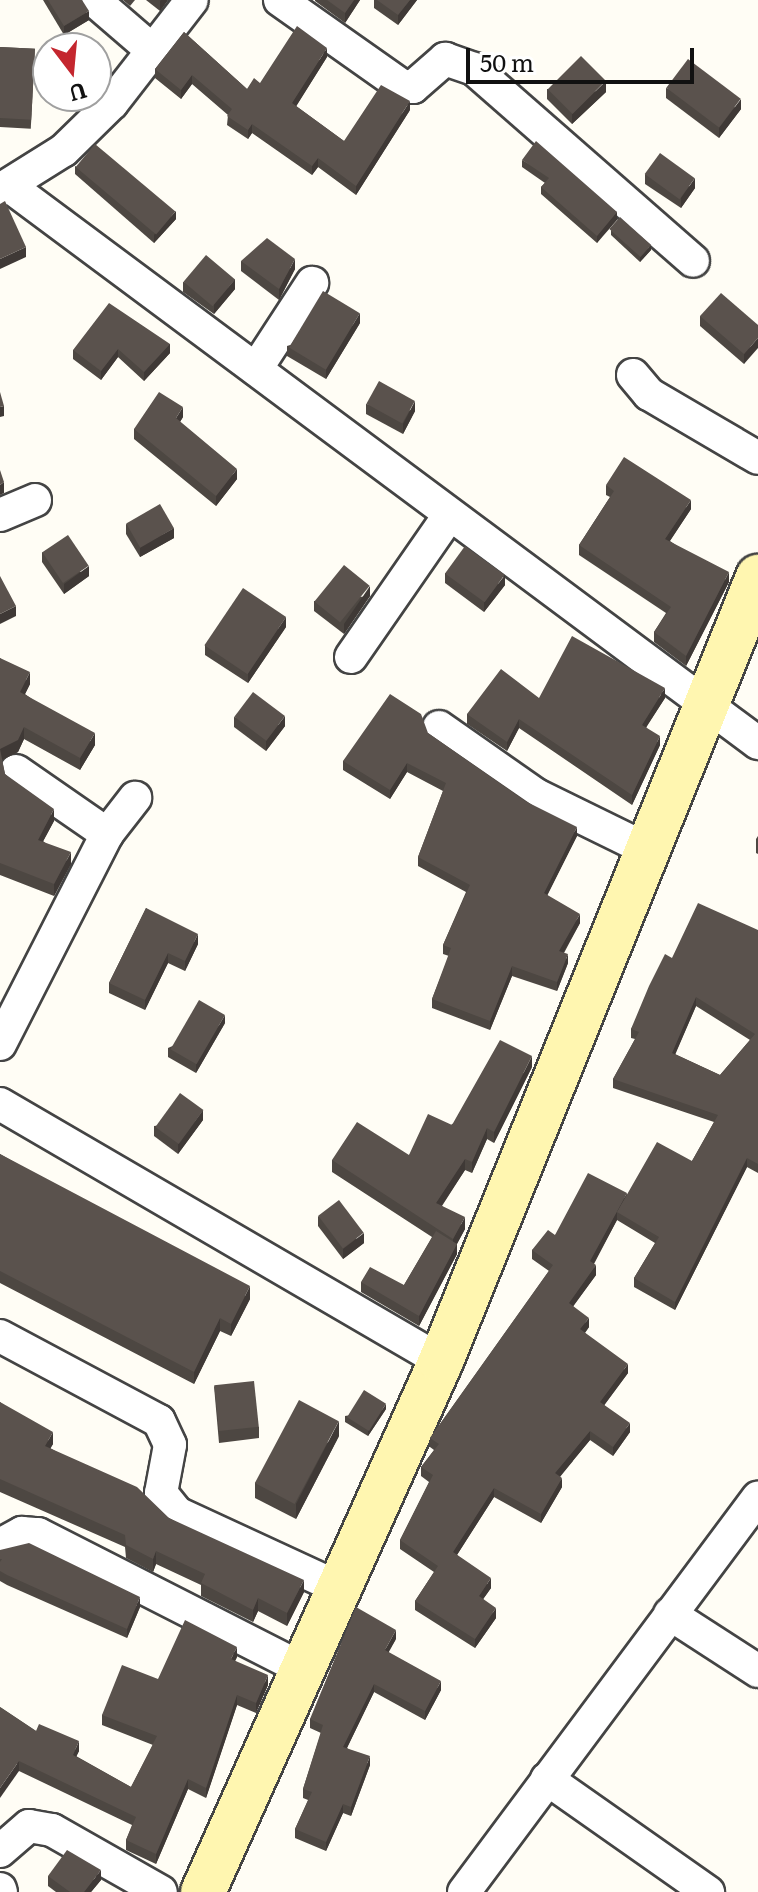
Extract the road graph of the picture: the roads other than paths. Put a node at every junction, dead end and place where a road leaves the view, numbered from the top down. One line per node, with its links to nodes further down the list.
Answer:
1 (94, 0): 4 (street)
2 (192, 0): 4 (street)
3 (280, 0): 6 (street)
4 (153, 51): 5 (street)
5 (6, 189): 8 (street)
6 (693, 261)
7 (312, 283): 8 (street)
8 (256, 369): 13 (street)
9 (633, 375): 10 (street)
10 (758, 458)
11 (35, 500): 12 (street)
12 (0, 515)
13 (448, 517): 15 (street); 16 (street)
14 (758, 577): 16 (street)
15 (351, 657)
16 (703, 707): 18 (street); 22 (street)
17 (439, 727): 22 (street)
18 (758, 743)
19 (16, 771): 21 (street)
20 (135, 798): 21 (street)
21 (107, 834): 23 (street)
22 (646, 849): 26 (street)
23 (0, 1044)
24 (0, 1104): 26 (street)
25 (0, 1336): 29 (street)
26 (441, 1361): 29 (street)
27 (756, 1502): 30 (street)
28 (0, 1545): 31 (street)
29 (335, 1586): 31 (street)
30 (670, 1614): 32 (street); 33 (street)
31 (299, 1667): 36 (street)
32 (758, 1671)
33 (547, 1779): 37 (street); 38 (street)
34 (0, 1851): 35 (street)
35 (161, 1892)
36 (203, 1892)
37 (464, 1892)
38 (708, 1892)

